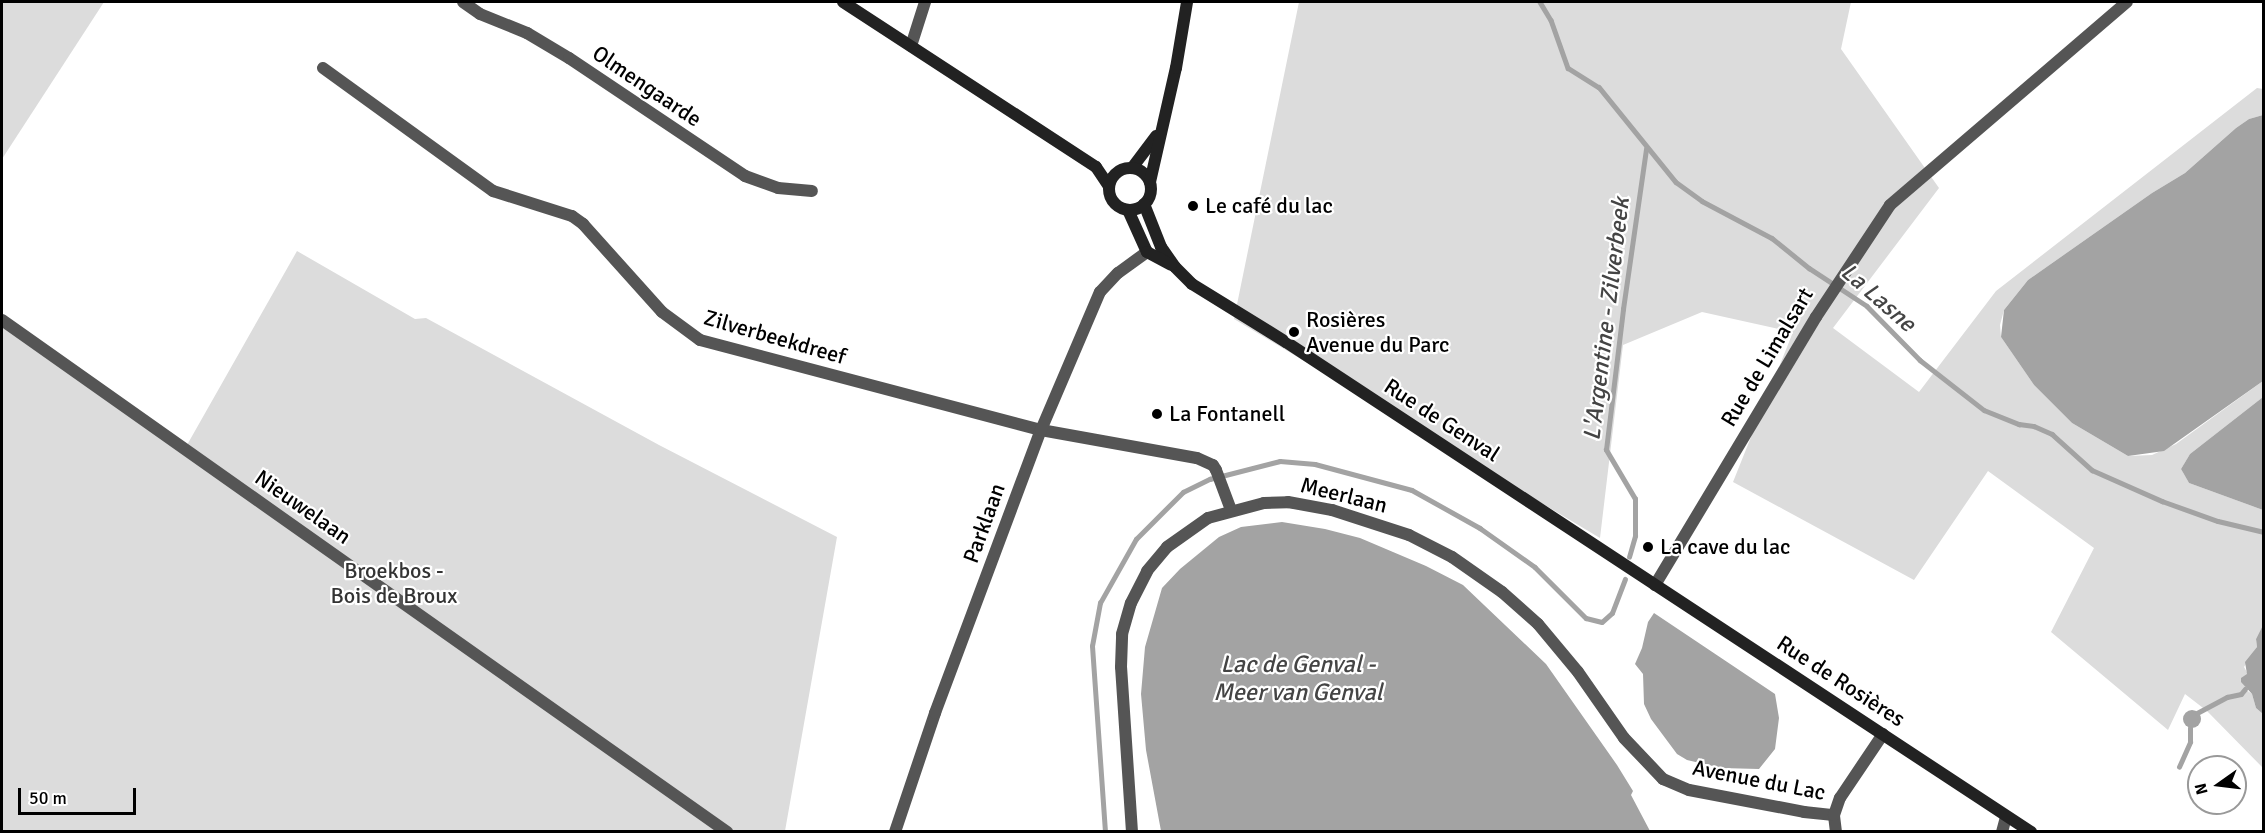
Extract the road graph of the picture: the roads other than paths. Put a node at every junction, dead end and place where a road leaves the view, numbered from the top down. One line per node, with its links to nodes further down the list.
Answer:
1 (463, 2): 14 (street, Olmengaarde)
2 (843, 2): 6 (street)
3 (925, 2): 6 (street)
4 (1187, 2): 8 (street)
5 (2127, 2): 23 (street, Rue de Limalsart)
6 (911, 46): 9 (street)
7 (323, 68): 20 (street, Zilverbeekdreef)
8 (1162, 128): 10 (street); 12 (street)
9 (1096, 167): 11 (street); 13 (street)
10 (1132, 168): 11 (street); 12 (street)
11 (1119, 171): 13 (street)
12 (1150, 182): 15 (street)
13 (1109, 186): 16 (street)
14 (812, 191)
15 (1144, 204): 16 (street); 18 (street, Rue de Genval)
16 (1128, 210): 17 (street)
17 (1147, 252): 18 (street, Rue de Genval); 20 (street, Parklaan)
18 (1175, 267): 22 (street, Rue de Genval)
19 (2, 320): 28 (street, Nieuwelaan)
20 (1041, 430): 21 (street, Zilverbeekdreef); 29 (street, Parklaan)
21 (1231, 510): 25 (street, Meerlaan); 30 (street, Meerlaan)
22 (1627, 567): 23 (street, Rue de Rosières)
23 (1655, 585): 24 (street, Rue de Rosières)
24 (1883, 734): 26 (street, Avenue du Lac); 27 (street, Rue de Rosières)
25 (1624, 738): 26 (street, Avenue du Lac)
26 (1834, 815): 31 (street, Avenue du Lac)
27 (2006, 817): 32 (street); 33 (street, Rue de Rosières)
28 (727, 831)
29 (896, 831)
30 (1132, 831)
31 (1836, 831)
32 (2002, 831)
33 (2031, 831)

